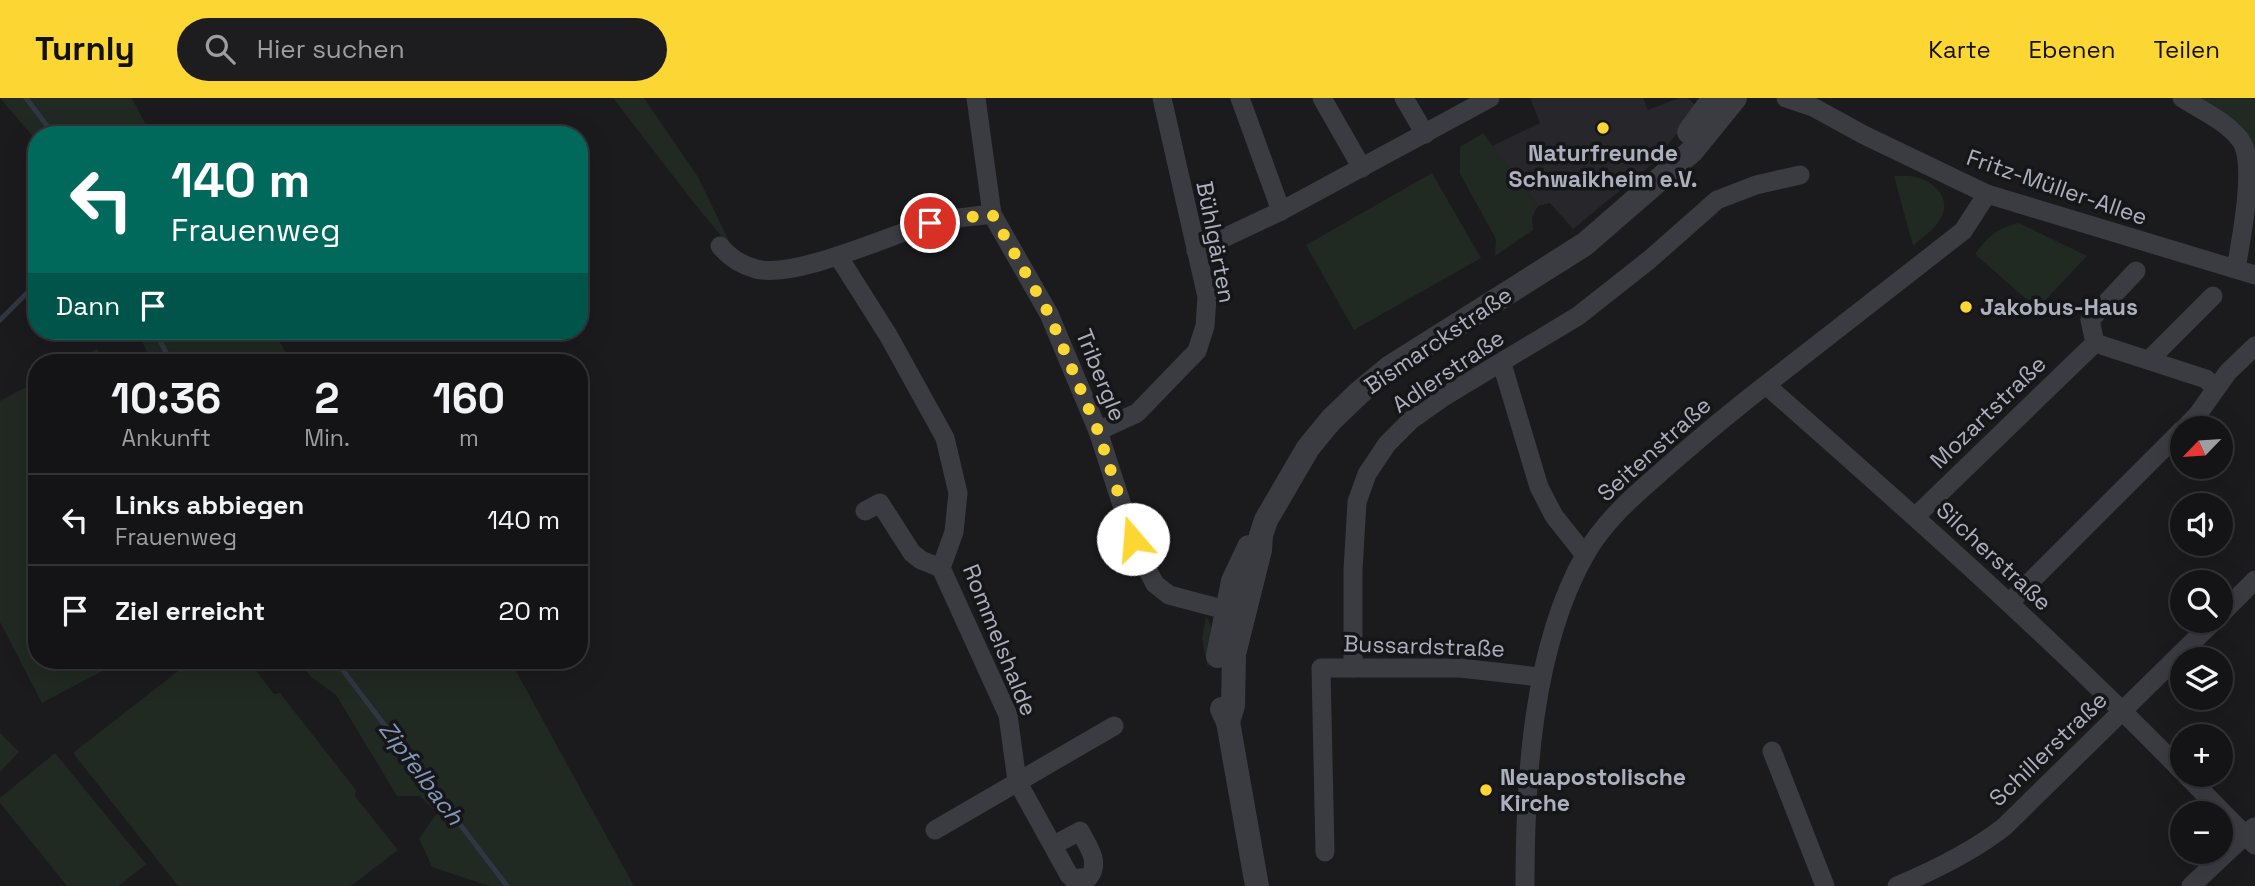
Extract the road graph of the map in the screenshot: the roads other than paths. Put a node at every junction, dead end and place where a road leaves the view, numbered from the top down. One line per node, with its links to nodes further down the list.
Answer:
1 (976, 98): 18 (street, Tribergle)
2 (1162, 98): 20 (street, Bühlgärten)
3 (1240, 98): 17 (street)
4 (1322, 98): 13 (street)
5 (1404, 98): 12 (street)
6 (1488, 98): 12 (street)
7 (1714, 98): 15 (street, Bismarckstraße)
8 (1735, 98): 15 (street, Bismarckstraße)
9 (1786, 98): 11 (street, Fritz-Müller-Allee)
10 (2182, 98): 22 (street)
11 (1808, 103): 16 (street, Fritz-Müller-Allee)
12 (1424, 134): 13 (street)
13 (1362, 168): 17 (street)
14 (1800, 175): 29 (street, Adlerstraße)
15 (1656, 182): 42 (street, Bismarckstraße)
16 (1987, 194): 22 (street, Fritz-Müller-Allee); 30 (street, Seitenstraße)
17 (1281, 211): 20 (street)
18 (992, 214): 21 (street); 33 (street, Tribergle)
19 (720, 246): 21 (street)
20 (1196, 251): 33 (street, Bühlgärten)
21 (838, 256): 38 (street, Rommelshalde)
22 (2236, 269): 24 (street, Fritz-Müller-Allee)
23 (2136, 271): 26 (street)
24 (2255, 275)
25 (2213, 296): 28 (street)
26 (2095, 343): 28 (street); 36 (street, Mozartstraße)
27 (2255, 346): 31 (street)
28 (2149, 360): 31 (street)
29 (1502, 364): 37 (street); 44 (street, Adlerstraße)
30 (1766, 385): 36 (street, Silcherstraße); 37 (street, Seitenstraße)
31 (2215, 388): 32 (street)
32 (2196, 416)
33 (1098, 431): 42 (street, Tribergle)
34 (2170, 442): 41 (street)
35 (865, 510): 38 (street)
36 (1915, 517): 41 (street, Silcherstraße)
37 (1585, 555): 45 (street, Seitenstraße)
38 (941, 568): 50 (street, Rommelshalde)
39 (2255, 580): 40 (street)
40 (2233, 602)
41 (2009, 603): 46 (street, Silcherstraße)
42 (1234, 612): 57 (street, Bismarckstraße)
43 (2202, 633): 46 (street, Schillerstraße)
44 (1353, 668): 45 (street, Bussardstraße); 55 (street, Bussardstraße)
45 (1540, 677): 58 (street, Seitenstraße)
46 (2123, 711): 49 (street, Silcherstraße); 60 (street, Schillerstraße)
47 (1114, 726): 50 (street)
48 (1772, 751): 59 (street)
49 (2170, 759)
50 (1017, 781): 52 (street); 54 (street, Rommelshalde)
51 (2199, 787): 53 (street)
52 (935, 830)
53 (2252, 836): 61 (street)
54 (1054, 845): 56 (street, Rommelshalde); 56 (street, Rommelshalde)
55 (1325, 852)
56 (1091, 881)
57 (1257, 886)
58 (1525, 886)
59 (1825, 886)
60 (1897, 886)
61 (2191, 886)

